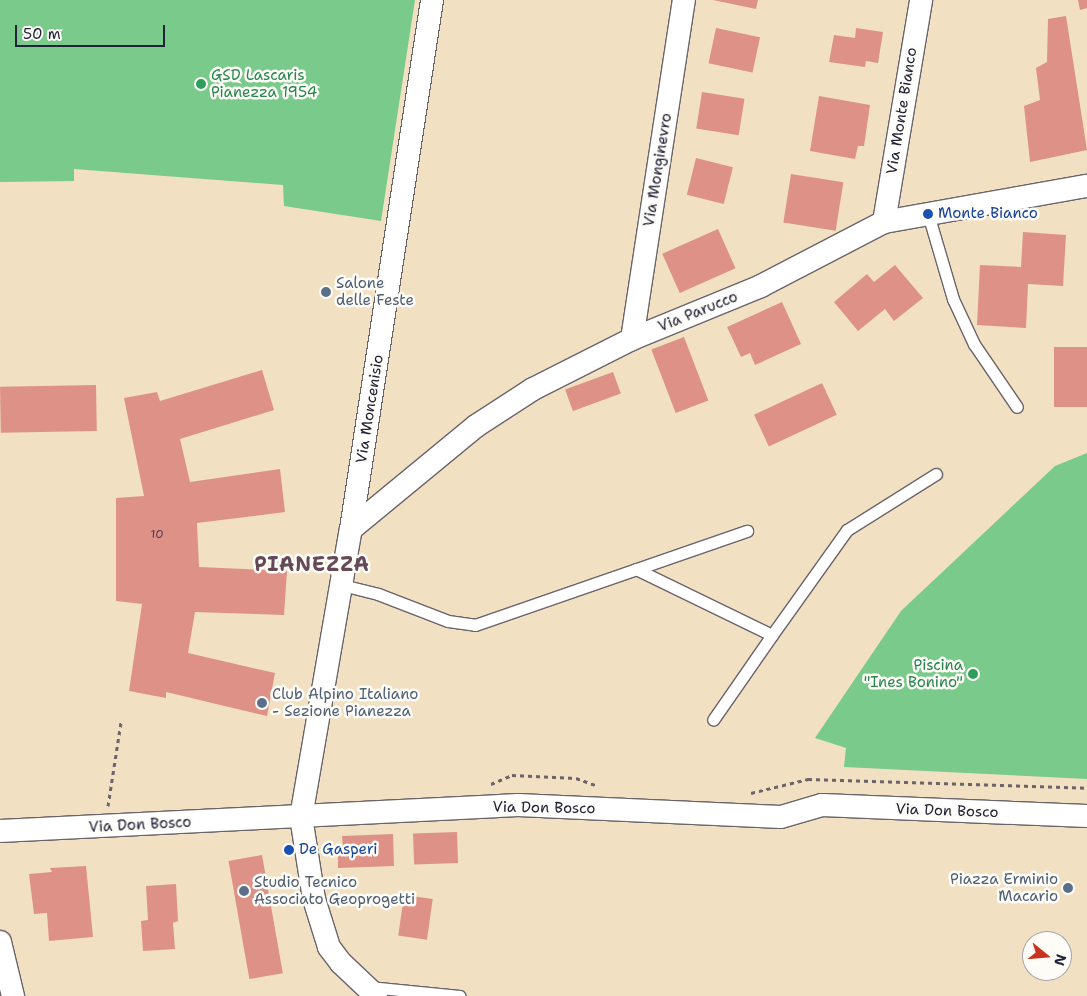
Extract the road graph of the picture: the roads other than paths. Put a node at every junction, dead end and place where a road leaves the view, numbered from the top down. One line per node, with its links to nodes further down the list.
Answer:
1 (432, 0): 10 (street, Via Moncenisio)
2 (684, 0): 7 (street, Via Monginevro)
3 (921, 0): 6 (street, Via Monte Bianco)
4 (1087, 186): 5 (street, Via Parucco)
5 (928, 214): 6 (street, Via Parucco); 8 (lane)
6 (884, 222): 7 (street, Via Parucco)
7 (632, 339): 10 (street, Via Parucco)
8 (1017, 407)
9 (936, 474): 14 (lane)
10 (351, 530): 13 (street, Via Moncenisio)
11 (747, 531): 12 (lane)
12 (636, 569): 13 (lane); 14 (lane)
13 (342, 585): 17 (street, Via Moncenisio)
14 (772, 635): 15 (lane)
15 (713, 720)
16 (1087, 816): 17 (street, Via Don Bosco)
17 (301, 817): 18 (street, Via Don Bosco); 20 (street, Via Moncenisio)
18 (0, 831)
19 (0, 942): 21 (street)
20 (372, 991): 22 (lane)
21 (13, 996)
22 (460, 996)

